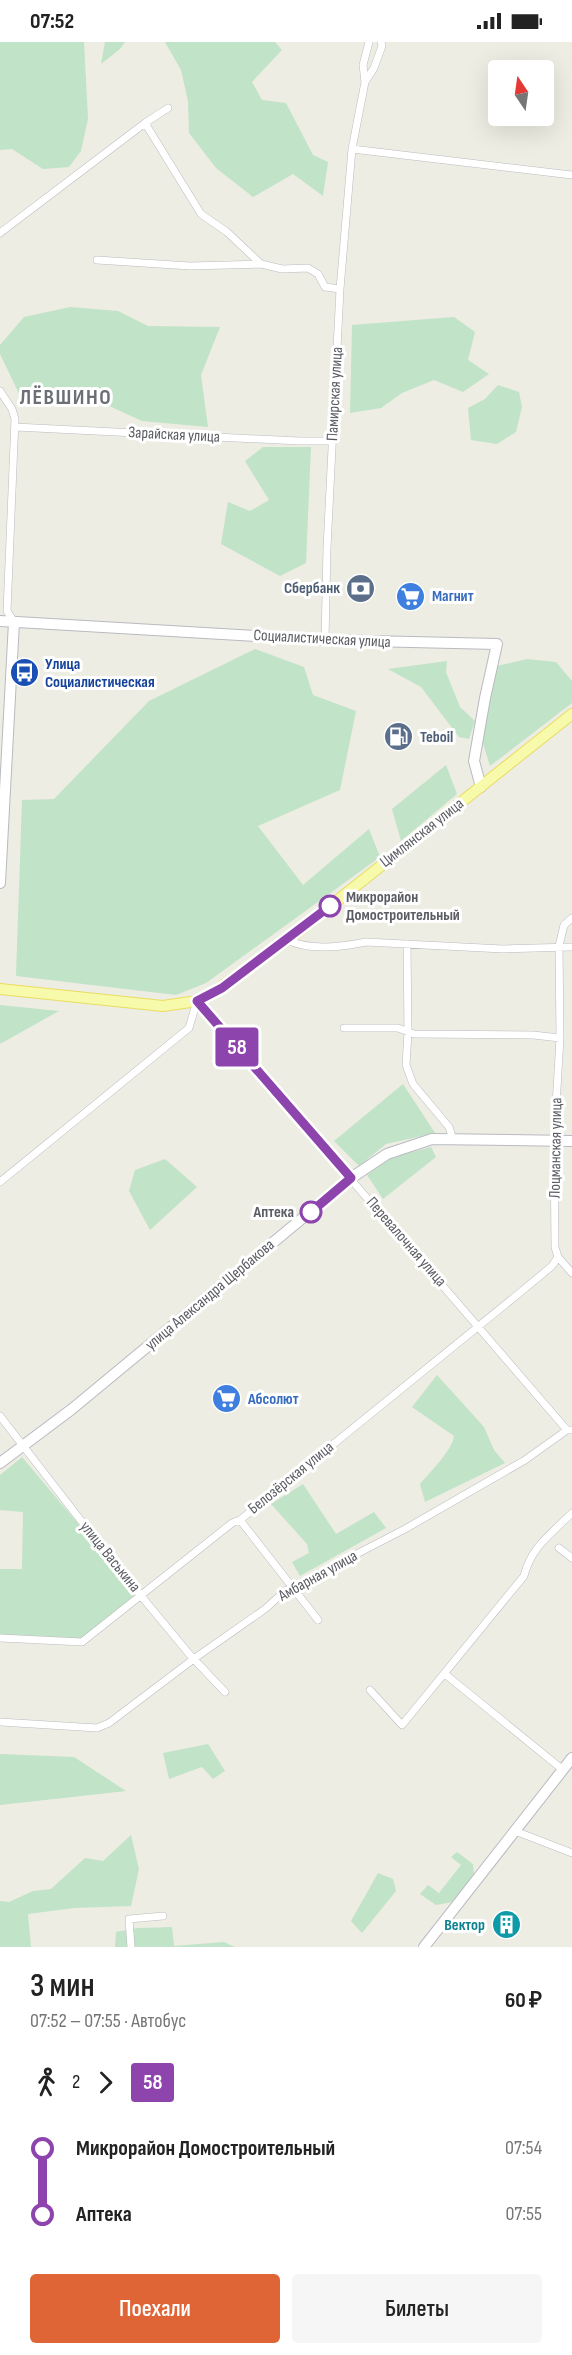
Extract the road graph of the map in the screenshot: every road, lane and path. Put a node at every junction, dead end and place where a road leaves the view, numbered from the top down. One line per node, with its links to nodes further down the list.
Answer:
1 (369, 42): 3 (street)
2 (381, 42): 3 (street)
3 (365, 82): 6 (street, Памирская улица)
4 (168, 108): 5 (street)
5 (145, 123): 8 (street); 10 (street)
6 (352, 149): 7 (street); 11 (street, Памирская улица)
7 (572, 176)
8 (0, 233)
9 (97, 260): 10 (street)
10 (261, 264): 11 (street)
11 (340, 289): 14 (street, Памирская улица)
12 (0, 391): 13 (street)
13 (15, 427): 14 (street, Зарайская улица); 18 (street)
14 (332, 441): 15 (street, Памирская улица)
15 (325, 619): 16 (street); 19 (street, Памирская улица)
16 (333, 619)
17 (0, 621): 18 (street, Социалистическая улица)
18 (14, 622): 19 (street, Социалистическая улица); 22 (street)
19 (325, 640): 21 (street, Социалистическая улица)
20 (572, 714): 21 (main road, Цимлянская улица)
21 (481, 787): 24 (main road, Цимлянская улица)
22 (0, 883)
23 (572, 918): 26 (street)
24 (287, 940): 25 (street); 29 (main road, Цимлянская улица)
25 (407, 944): 26 (street); 31 (street)
26 (559, 946): 27 (street); 32 (street, Лоцманская улица)
27 (572, 947)
28 (0, 989): 29 (main road, Цимлянская улица)
29 (197, 1001): 36 (street, Перевалочная улица); 37 (street)
30 (344, 1029): 31 (street)
31 (408, 1032): 32 (street); 33 (street)
32 (560, 1038): 34 (street, Лоцманская улица)
33 (453, 1139): 34 (street, улица Александра Щербакова); 36 (street, улица Александра Щербакова)
34 (554, 1140): 35 (street, улица Александра Щербакова); 38 (street, Лоцманская улица)
35 (572, 1141)
36 (351, 1178): 40 (street, Перевалочная улица); 43 (street, улица Александра Щербакова)
37 (0, 1182)
38 (558, 1257): 39 (street); 40 (street, Белозёрская улица)
39 (572, 1273)
40 (477, 1325): 42 (street, Перевалочная улица); 46 (street, Белозёрская улица)
41 (0, 1416): 43 (street, улица Васькина)
42 (569, 1430): 49 (street, Амбарная улица)
43 (23, 1445): 44 (street, улица Александра Щербакова); 50 (street, улица Васькина)
44 (0, 1463)
45 (572, 1513): 54 (street)
46 (240, 1520): 49 (street); 50 (street, Белозёрская улица)
47 (559, 1548): 48 (street)
48 (572, 1558)
49 (293, 1588): 51 (street); 53 (street, Амбарная улица)
50 (141, 1595): 52 (street, Белозёрская улица); 53 (street, улица Васькина)
51 (318, 1620)
52 (0, 1638)
53 (195, 1658): 56 (street, улица Васькина); 57 (street, Амбарная улица)
54 (445, 1674): 55 (street); 59 (street)
55 (370, 1690)
56 (225, 1692)
57 (0, 1722)
58 (572, 1758): 59 (street)
59 (562, 1770): 60 (street)
60 (515, 1831): 61 (street); 64 (street)
61 (572, 1853)
62 (163, 1916): 63 (street)
63 (131, 1947)
64 (424, 1947)

